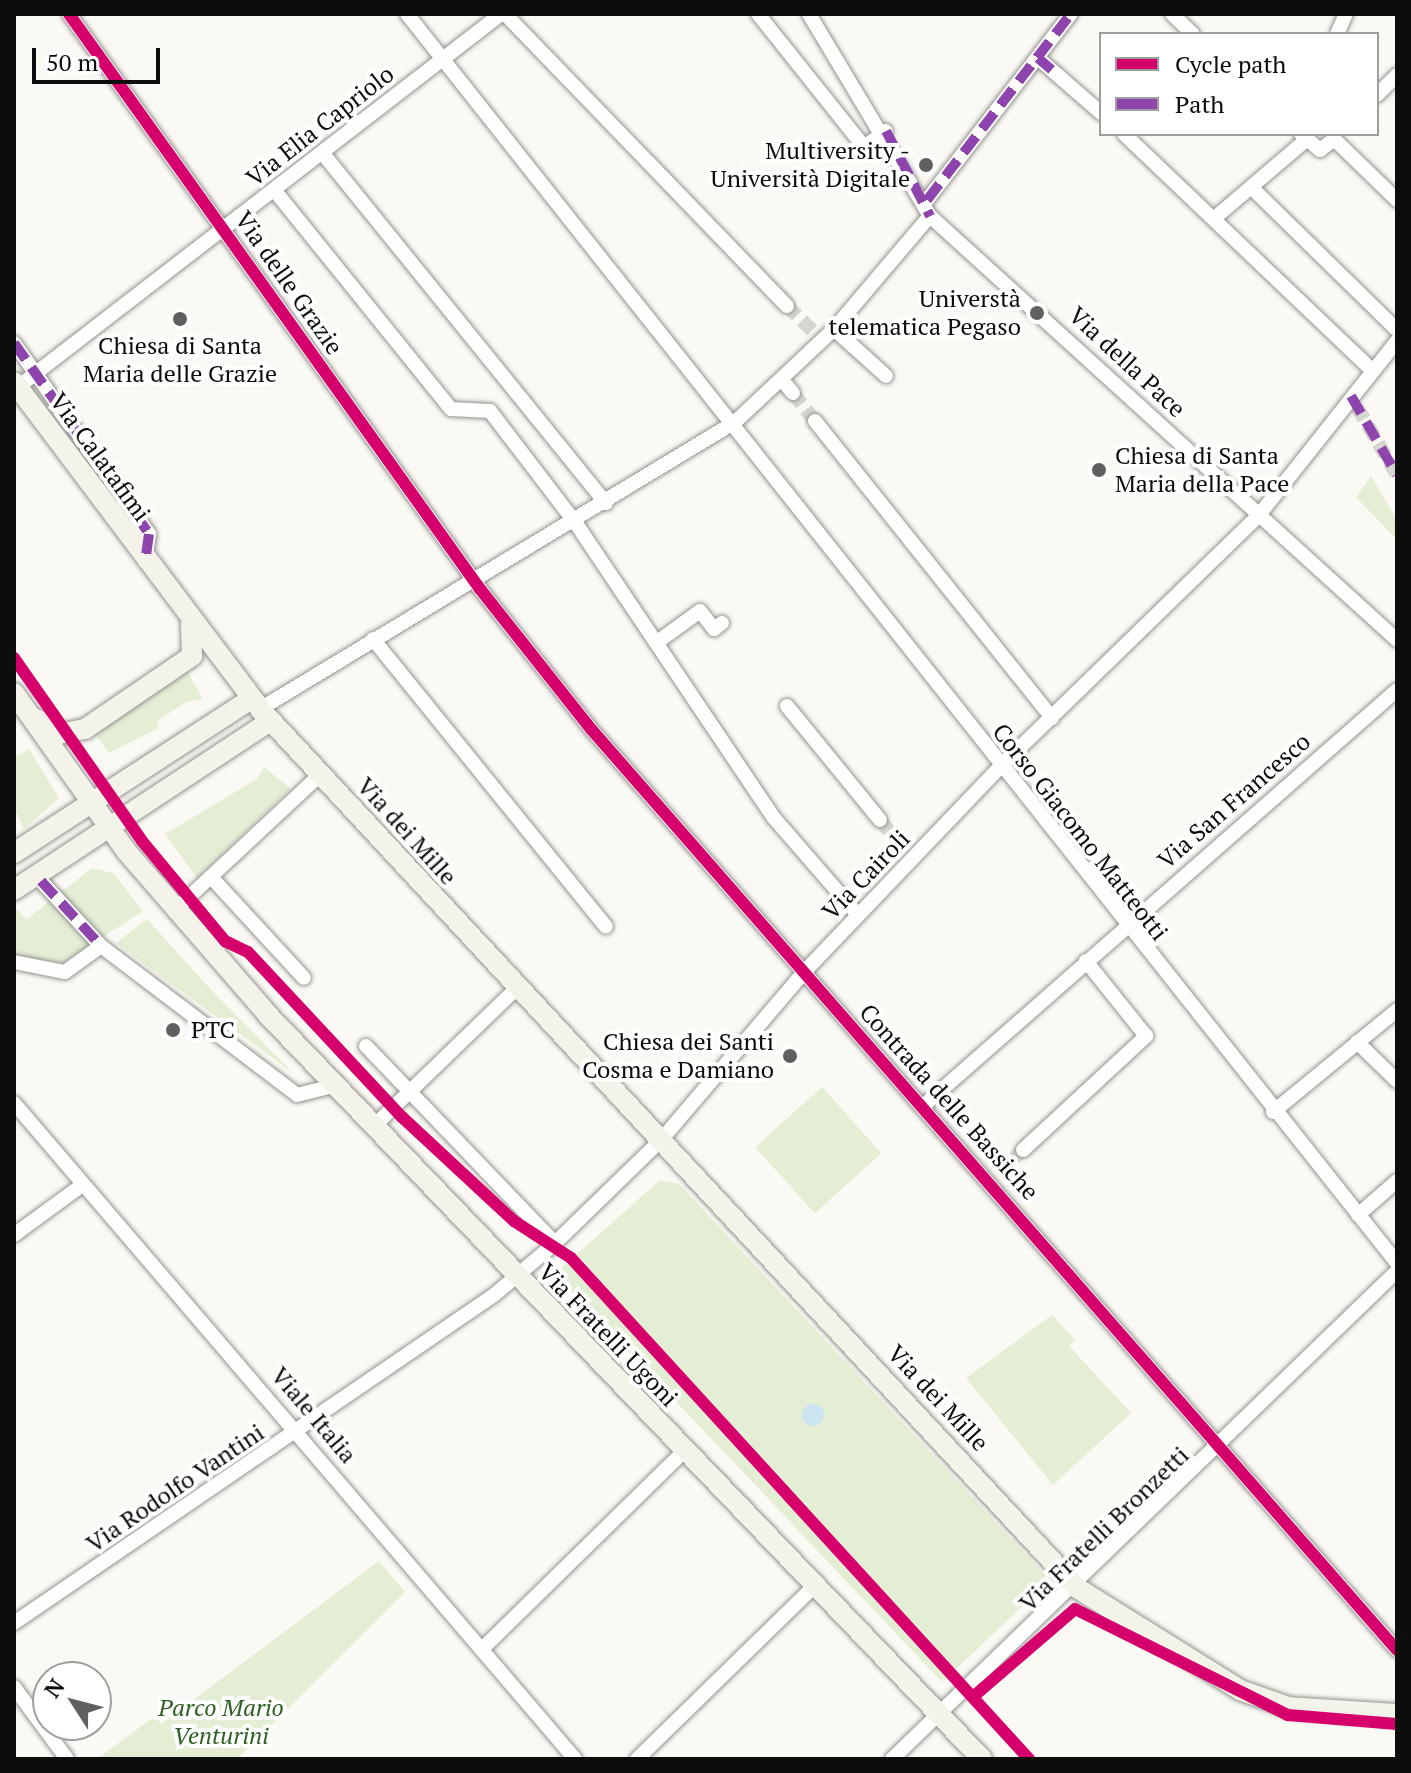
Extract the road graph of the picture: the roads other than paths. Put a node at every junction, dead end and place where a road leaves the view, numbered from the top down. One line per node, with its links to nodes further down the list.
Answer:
1 (69, 14): 25 (street, Via delle Grazie)
2 (407, 14): 9 (street, Corso Giacomo Matteotti)
3 (503, 14): 9 (street, Via Elia Capriolo); 26 (street)
4 (758, 14): 14 (street)
5 (809, 14): 14 (street)
6 (1071, 14): 10 (street)
7 (1172, 14): 8 (street)
8 (1191, 32)
9 (442, 58): 18 (street, Via Elia Capriolo); 38 (street, Corso Giacomo Matteotti)
10 (1038, 58): 13 (street); 22 (street)
11 (1397, 75): 12 (street)
12 (1379, 93)
13 (1099, 111)
14 (886, 131): 22 (street)
15 (1126, 136): 24 (street)
16 (1304, 136): 17 (street); 19 (street)
17 (1337, 136): 21 (street)
18 (324, 155): 20 (street, Via Elia Capriolo); 39 (street)
19 (1252, 188): 24 (street); 28 (street)
20 (275, 191): 25 (street, Via Elia Capriolo); 41 (street)
21 (1395, 195)
22 (927, 200): 23 (street)
23 (930, 216): 27 (street); 40 (street, Via della Pace)
24 (1217, 216): 31 (street)
25 (223, 228): 32 (street, Via Elia Capriolo); 43 (street, Via delle Grazie)
26 (787, 306)
27 (834, 329): 33 (street); 34 (street)
28 (1397, 330)
29 (1397, 341): 31 (street, Via Cairoli)
30 (14, 343): 32 (street, Via Calatafimi)
31 (1372, 370): 40 (street, Via Cairoli)
32 (36, 374): 35 (street, Via Elia Capriolo); 42 (street, Via Calatafimi)
33 (886, 376)
34 (782, 380): 36 (street); 38 (street)
35 (15, 387): 42 (main road, Via Calatafimi)
36 (793, 393)
37 (815, 421): 54 (street)
38 (735, 422): 39 (street); 55 (street, Corso Giacomo Matteotti)
39 (606, 503): 41 (street)
40 (1259, 515): 47 (street, Via della Pace); 54 (street, Via Cairoli)
41 (575, 522): 43 (street); 48 (street)
42 (145, 563): 45 (main road, Via Calatafimi)
43 (473, 579): 46 (street); 71 (street, Contrada delle Bassiche)
44 (722, 623): 48 (street)
45 (191, 625): 52 (main road, Via Calatafimi); 53 (main road)
46 (373, 639): 52 (street); 67 (street)
47 (1397, 640)
48 (656, 643): 65 (street)
49 (1397, 690): 66 (street, Via San Francesco)
50 (14, 693): 53 (main road, Via Fratelli Ugoni)
51 (787, 706): 58 (street)
52 (260, 710): 56 (main road, Via dei Mille); 57 (main road); 59 (main road)
53 (29, 715): 57 (main road, Via Fratelli Ugoni)
54 (1052, 718): 55 (street, Via Cairoli)
55 (1001, 766): 65 (street, Via Cairoli); 66 (street, Corso Giacomo Matteotti)
56 (321, 774): 61 (street); 73 (main road, Via dei Mille)
57 (91, 802): 59 (main road, Via Fratelli Ugoni); 60 (main road)
58 (880, 820)
59 (110, 830): 63 (main road); 64 (main road, Via Fratelli Ugoni)
60 (14, 847)
61 (211, 877): 64 (street); 72 (street)
62 (41, 881): 68 (street)
63 (14, 890)
64 (174, 911): 78 (main road, Via Fratelli Ugoni)
65 (858, 915): 71 (street, Via Cairoli)
66 (1125, 926): 69 (street, Via San Francesco); 82 (street, Corso Giacomo Matteotti)
67 (606, 927)
68 (101, 946): 70 (street); 78 (street)
69 (1086, 961): 81 (street, Via San Francesco); 85 (street)
70 (14, 962)
71 (805, 971): 81 (street, Contrada delle Bassiche); 84 (street, Via Cairoli)
72 (304, 978)
73 (516, 989): 79 (street); 84 (main road, Via dei Mille)
74 (1397, 1010): 75 (street)
75 (1357, 1042): 77 (street); 82 (street)
76 (366, 1046): 79 (street)
77 (1397, 1081)
78 (333, 1086): 83 (main road, Via Fratelli Ugoni)
79 (409, 1092): 83 (street); 90 (street)
80 (14, 1103): 87 (street, Viale Italia)
81 (922, 1107): 95 (street, Contrada delle Bassiche)
82 (1273, 1112): 88 (street, Corso Giacomo Matteotti)
83 (373, 1127): 93 (main road, Via Fratelli Ugoni)
84 (662, 1139): 90 (street, Via Cairoli); 98 (main road, Via dei Mille)
85 (1023, 1150)
86 (1397, 1181): 88 (street)
87 (82, 1185): 89 (street); 94 (street, Viale Italia)
88 (1358, 1215): 91 (street, Corso Giacomo Matteotti)
89 (14, 1235)
90 (555, 1243): 93 (street, Via Cairoli)
91 (1397, 1263)
92 (1397, 1271): 95 (street, Via Fratelli Bronzetti)
93 (517, 1277): 94 (street, Via Rodolfo Vantini); 96 (main road, Via Fratelli Ugoni)
94 (299, 1431): 99 (street, Via Rodolfo Vantini); 100 (street, Viale Italia)
95 (1224, 1445): 98 (street, Via Fratelli Bronzetti); 101 (street, Contrada delle Bassiche)
96 (683, 1452): 97 (main road, Via Fratelli Ugoni); 100 (street)
97 (814, 1586): 103 (main road, Via Fratelli Ugoni); 107 (street)
98 (1077, 1588): 103 (street, Via Fratelli Bronzetti); 104 (main road, Via dei Mille)
99 (14, 1623)
100 (482, 1649): 106 (street, Viale Italia)
101 (1397, 1650)
102 (14, 1687): 105 (street)
103 (939, 1713): 108 (street, Via Fratelli Bronzetti); 109 (main road, Via Fratelli Ugoni)
104 (1397, 1714)
105 (67, 1759)
106 (575, 1759)
107 (637, 1759)
108 (892, 1759)
109 (982, 1759)

